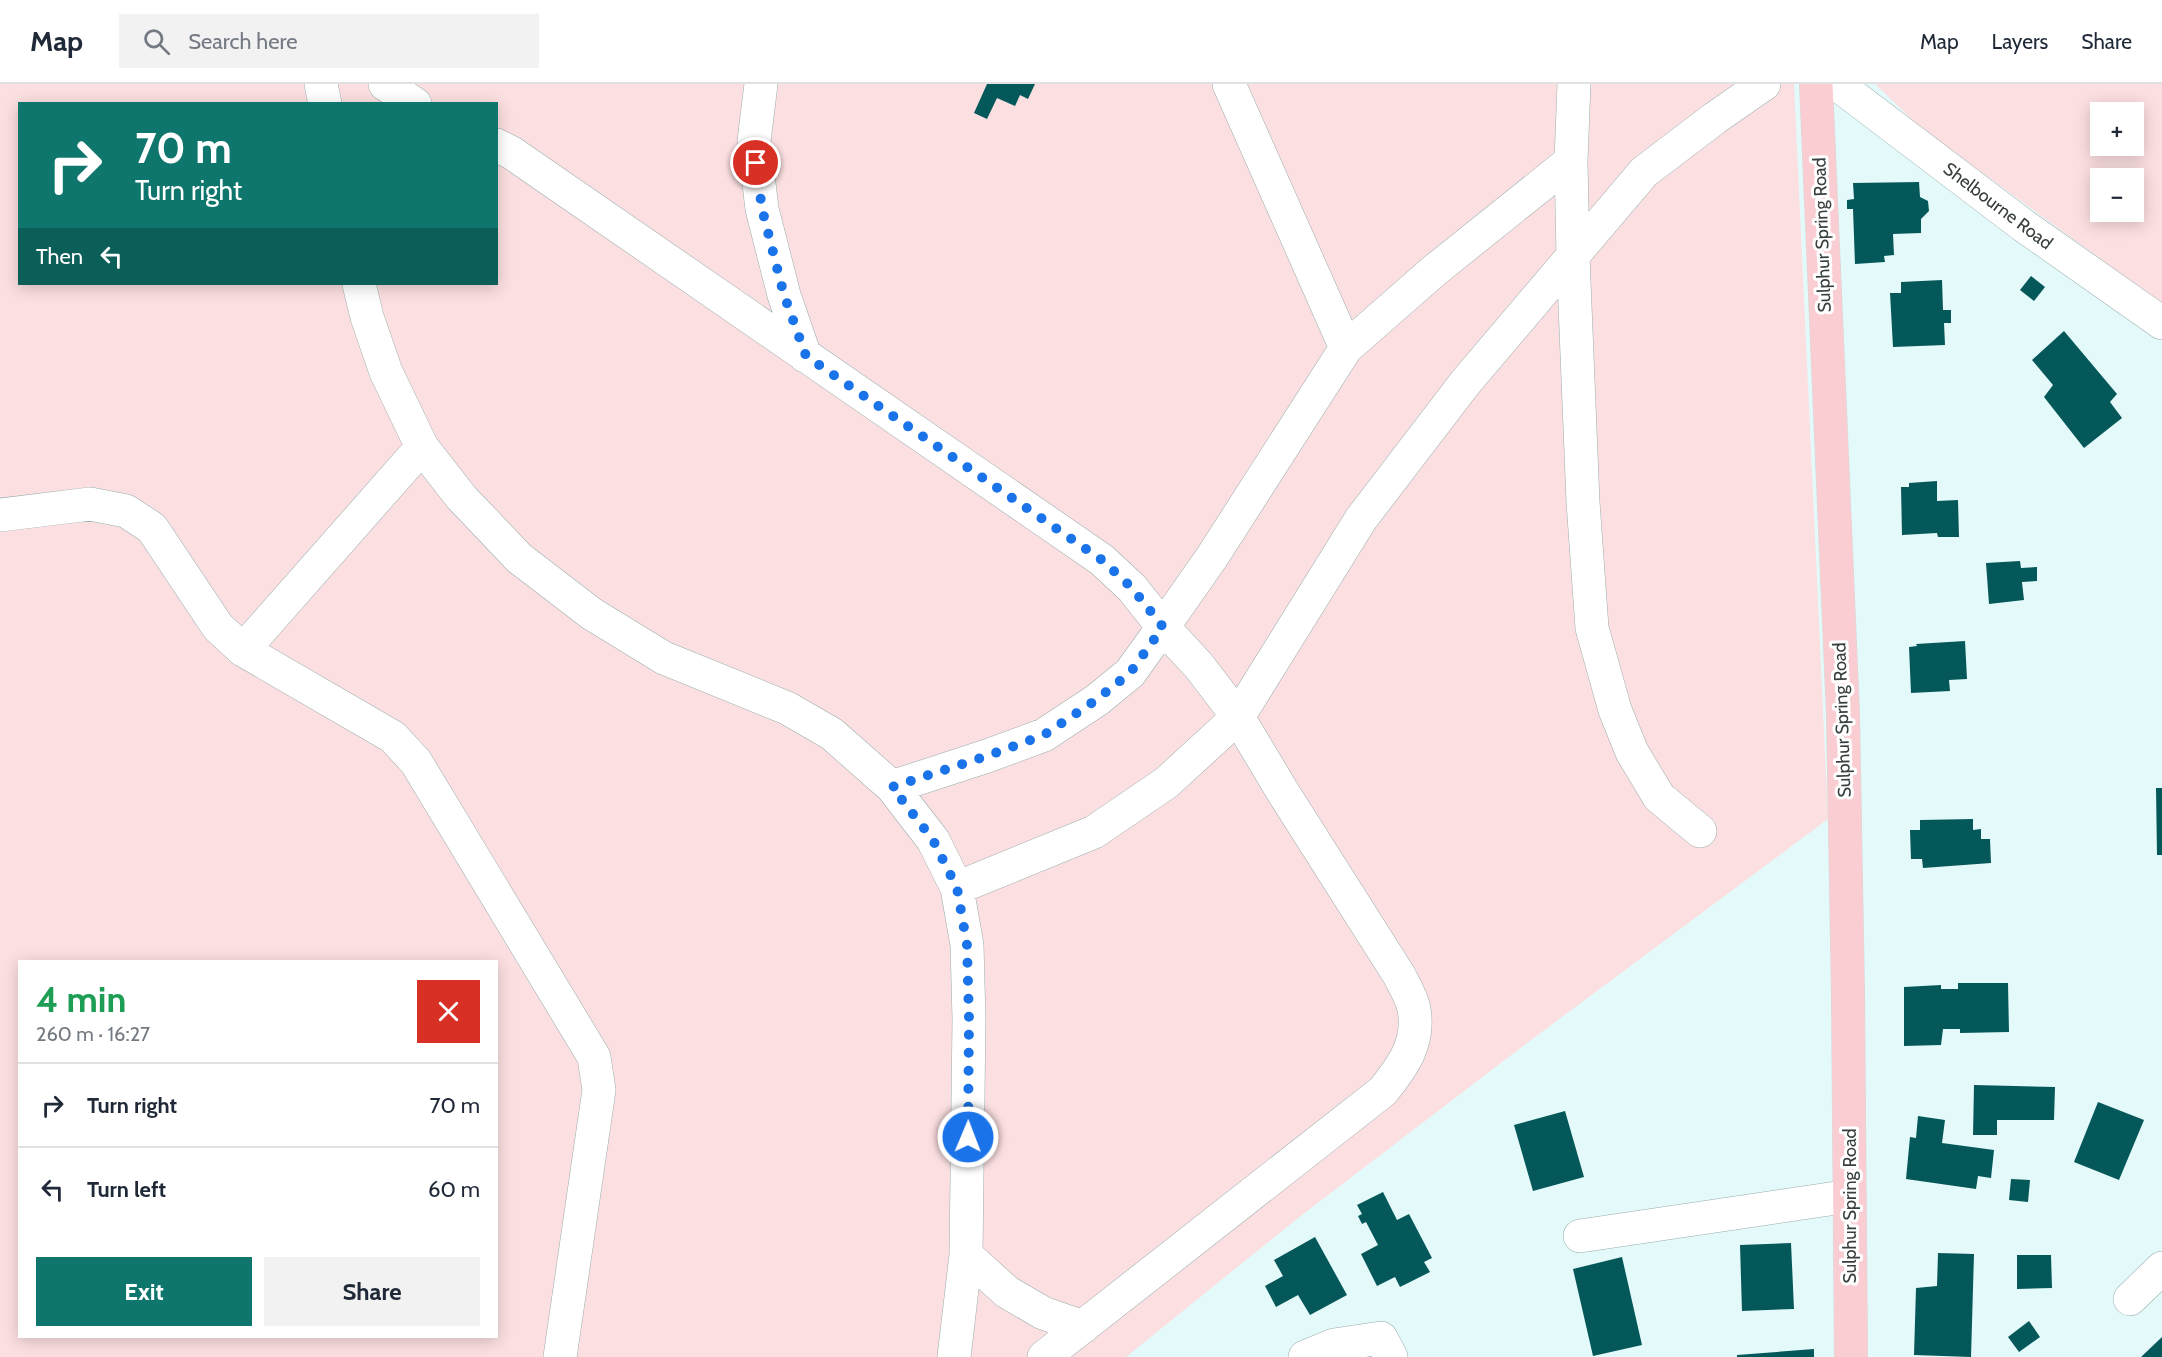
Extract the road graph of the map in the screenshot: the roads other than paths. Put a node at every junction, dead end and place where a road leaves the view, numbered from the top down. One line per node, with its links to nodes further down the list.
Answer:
1 (321, 84): 9 (street)
2 (385, 84): 10 (street)
3 (761, 84): 17 (street)
4 (1229, 84): 16 (street)
5 (1574, 84): 12 (street)
6 (1764, 84): 13 (street)
7 (1816, 84): 26 (main road, Sulphur Spring Road)
8 (1838, 84): 15 (street, Shelbourne Road)
9 (325, 102)
10 (412, 102)
11 (498, 146): 17 (street)
12 (1571, 160): 13 (street); 16 (street)
13 (1573, 256): 22 (street); 24 (street)
14 (359, 285): 18 (street)
15 (2162, 323)
16 (1346, 348): 20 (street)
17 (806, 356): 20 (street)
18 (422, 447): 21 (street); 23 (street)
19 (0, 515): 21 (street)
20 (1163, 627): 22 (street); 23 (street)
21 (243, 650): 33 (street)
22 (1238, 717): 25 (street); 31 (street)
23 (892, 787): 25 (street)
24 (1700, 831)
25 (957, 888): 28 (street)
26 (1850, 1196): 27 (street); 37 (main road, Sulphur Spring Road)
27 (1580, 1236)
28 (966, 1255): 31 (street); 34 (street)
29 (2162, 1268): 30 (street)
30 (2130, 1299)
31 (1083, 1327): 35 (street)
32 (1386, 1348): 36 (street)
33 (560, 1357)
34 (954, 1357)
35 (1044, 1357)
36 (1305, 1357)
37 (1851, 1357)

